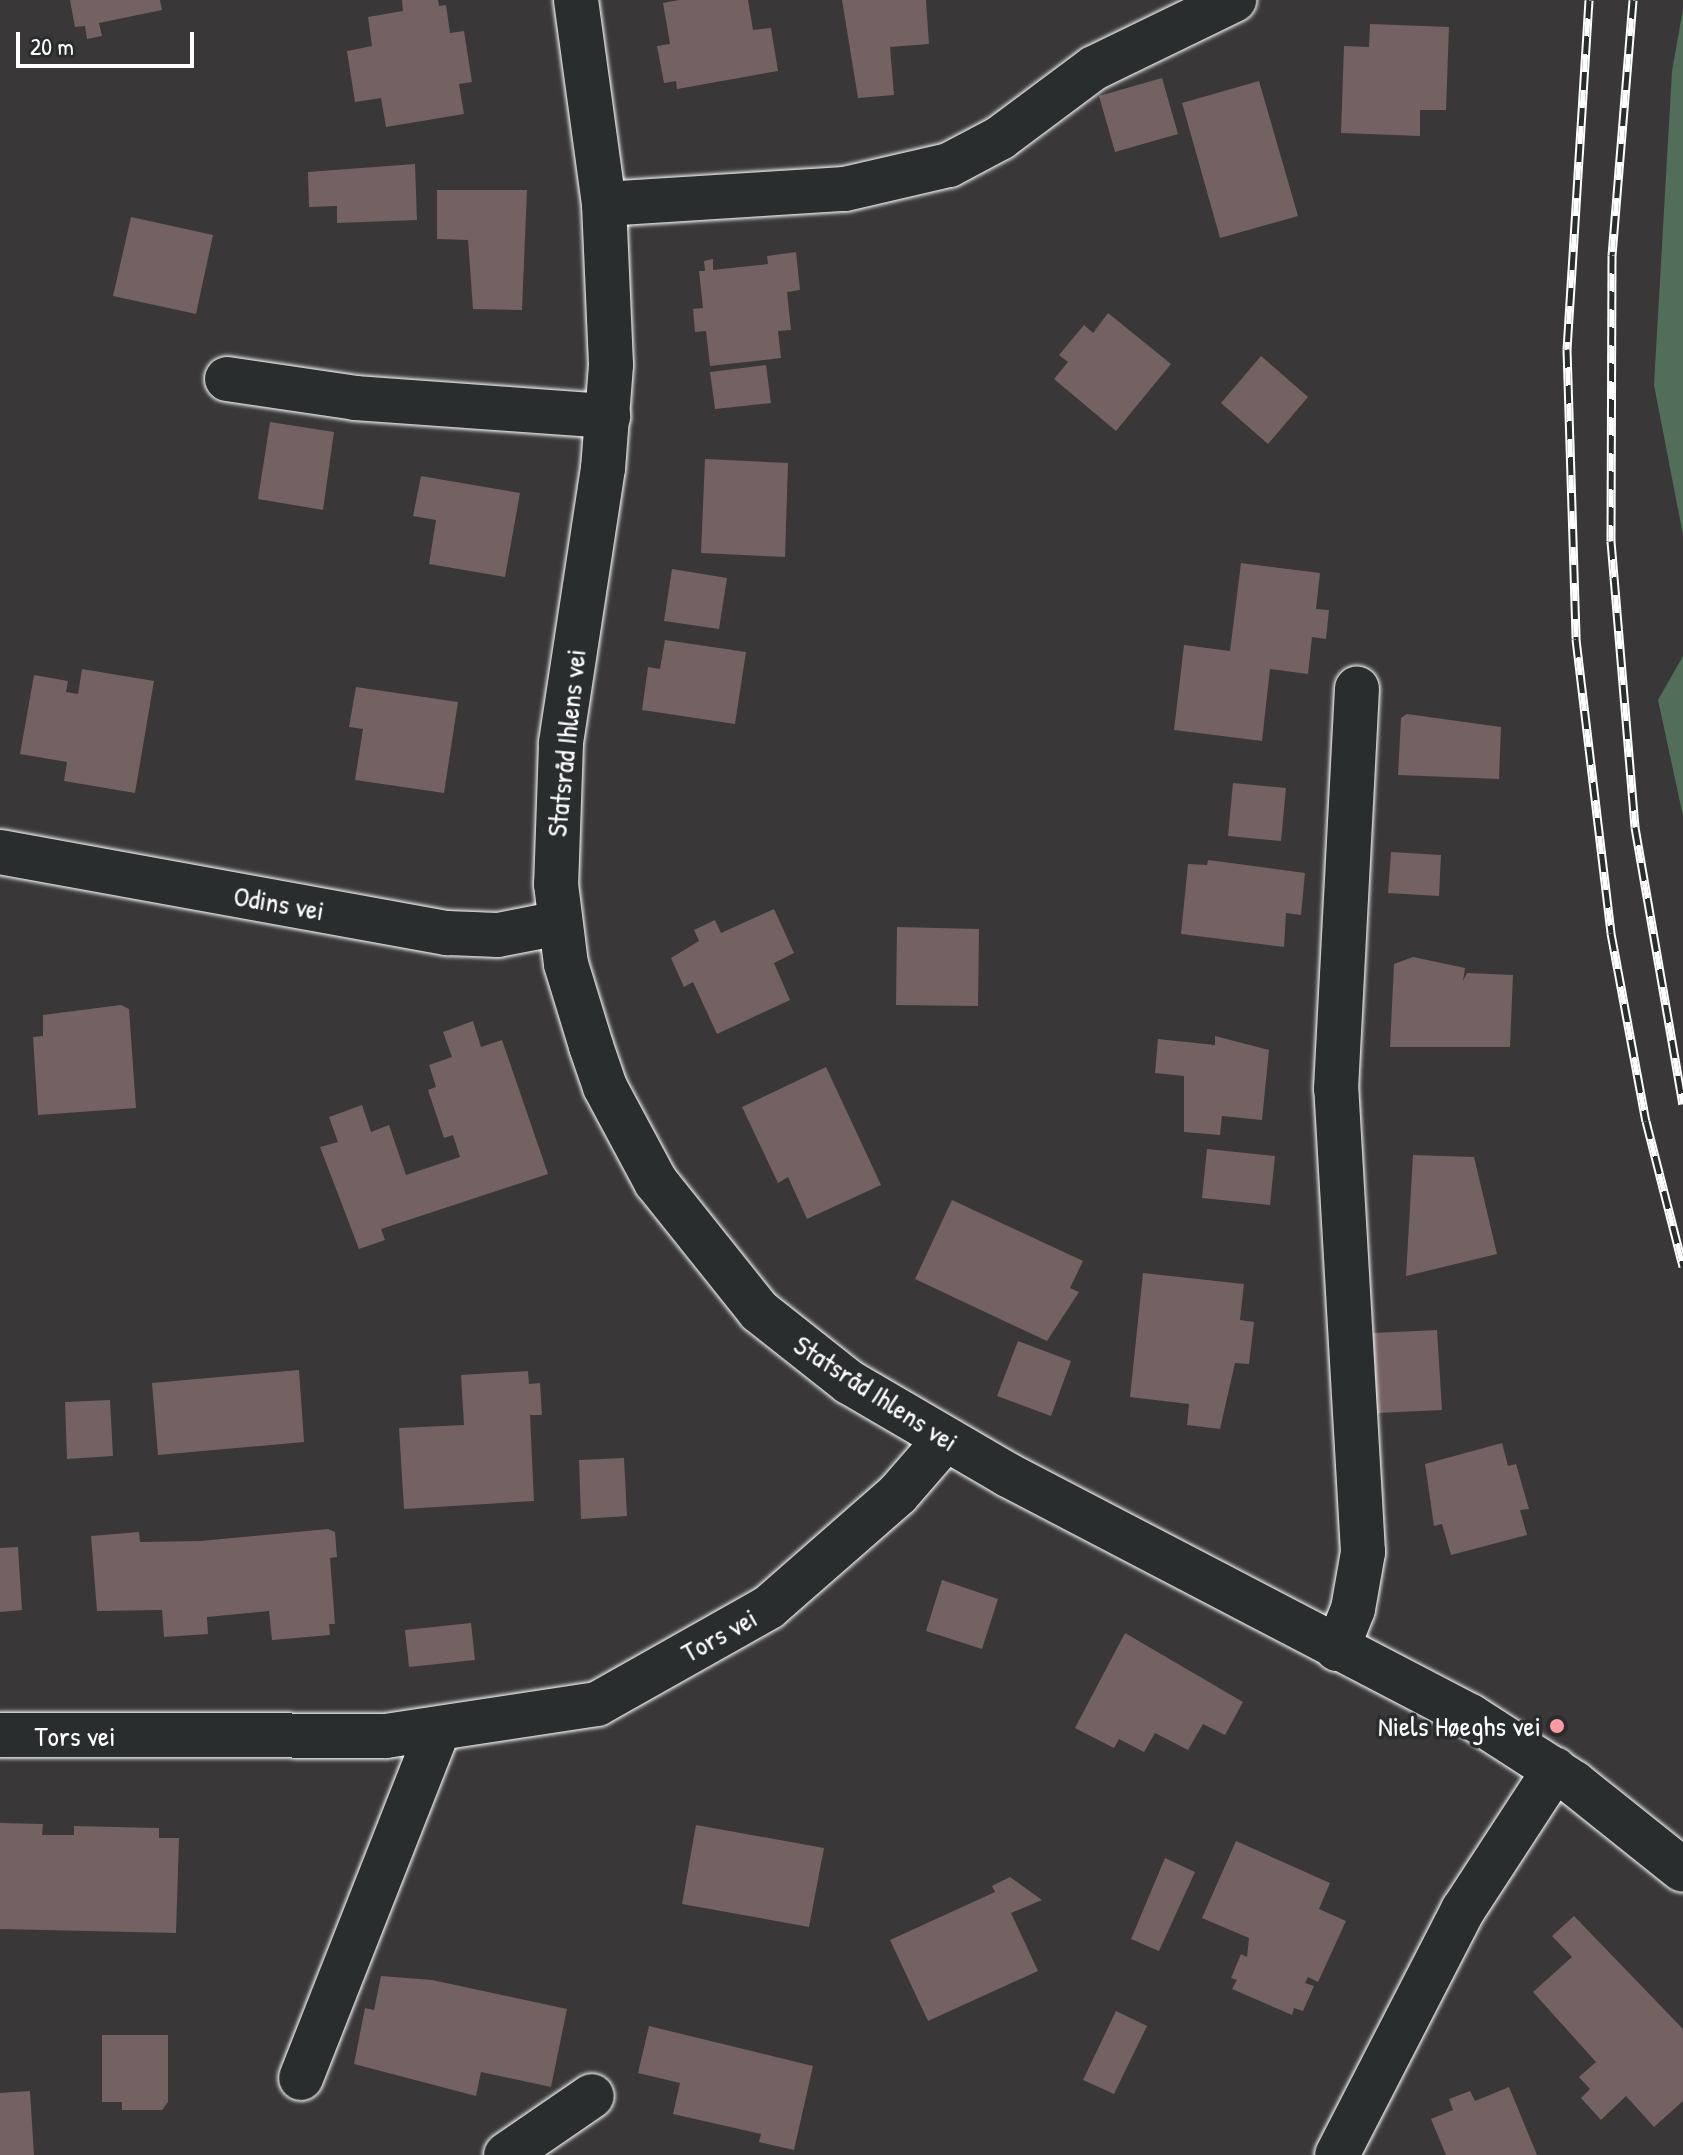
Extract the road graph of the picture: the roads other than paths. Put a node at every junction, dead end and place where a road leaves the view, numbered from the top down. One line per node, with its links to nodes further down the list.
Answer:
1 (576, 0): 3 (street, Statsråd Ihlens vei)
2 (1234, 0): 3 (street)
3 (604, 204): 5 (street, Statsråd Ihlens vei)
4 (227, 379): 5 (street)
5 (608, 416): 8 (street, Statsråd Ihlens vei)
6 (1357, 689): 10 (street)
7 (0, 852): 8 (street, Odins vei)
8 (559, 923): 9 (street, Statsråd Ihlens vei)
9 (945, 1440): 10 (street, Statsråd Ihlens vei); 11 (street, Tors vei)
10 (1337, 1649): 13 (street, Statsråd Ihlens vei)
11 (438, 1730): 12 (street, Tors vei); 15 (street)
12 (0, 1735)
13 (1555, 1769): 14 (street, Statsråd Ihlens vei); 18 (street)
14 (1683, 1870)
15 (301, 2078)
16 (592, 2096): 17 (street)
17 (506, 2155)
18 (1337, 2155)

